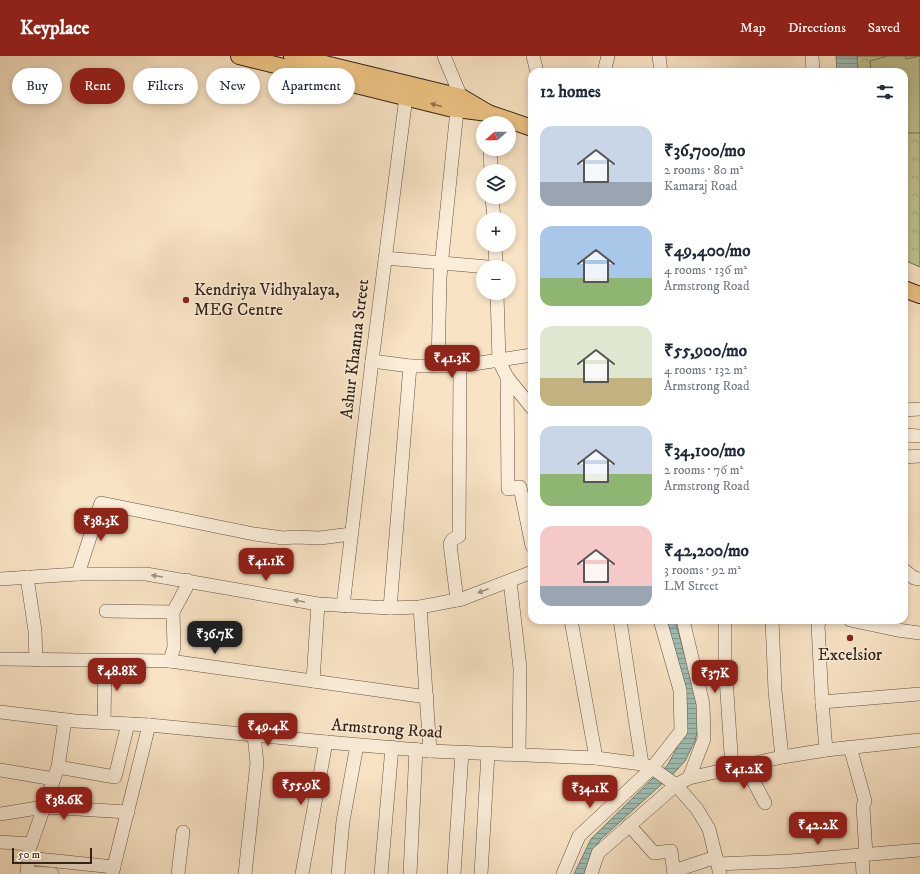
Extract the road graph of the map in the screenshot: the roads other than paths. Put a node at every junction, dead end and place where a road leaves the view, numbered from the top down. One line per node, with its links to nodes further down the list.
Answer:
1 (239, 56): 12 (main road)
2 (292, 56): 13 (main road)
3 (444, 56): 13 (street)
4 (533, 56): 8 (street)
5 (608, 56): 9 (street)
6 (658, 56): 10 (street)
7 (812, 56): 11 (street)
8 (536, 68)
9 (605, 68)
10 (660, 68)
11 (813, 68)
12 (406, 97): 13 (main road, one-way to 12); 17 (street, Ashur Khanna Street)
13 (459, 106): 14 (main road); 18 (street)
14 (484, 116)
15 (516, 124): 16 (main road)
16 (528, 127)
17 (385, 258): 18 (street); 24 (street, Ashur Khanna Street)
18 (441, 264): 19 (street); 27 (street)
19 (476, 266)
20 (908, 290): 21 (main road)
21 (920, 295)
22 (497, 300): 25 (street)
23 (528, 356): 25 (street)
24 (372, 361): 26 (street); 38 (street, Ashur Khanna Street)
25 (499, 361): 28 (street); 29 (street)
26 (410, 366): 27 (street); 51 (street)
27 (438, 366): 28 (street)
28 (460, 366): 47 (street)
29 (507, 377): 30 (street); 37 (street)
30 (528, 403)
31 (920, 409): 32 (street)
32 (908, 410)
33 (908, 435): 34 (street)
34 (920, 436)
35 (908, 456): 36 (street)
36 (920, 456)
37 (528, 526)
38 (351, 534): 40 (street); 49 (street, Ashur Khanna Street)
39 (908, 573): 44 (street)
40 (78, 574): 42 (street); 45 (street, one-way to 40)
41 (528, 574): 46 (street)
42 (28, 577): 43 (street); 64 (street)
43 (0, 578)
44 (920, 579)
45 (187, 580): 48 (street, one-way to 45); 53 (street)
46 (510, 581): 47 (street, one-way to 47); 87 (street)
47 (457, 600): 50 (street)
48 (318, 604): 49 (street); 67 (street)
49 (343, 606): 51 (street)
50 (420, 607): 51 (street); 69 (street)
51 (390, 608)
52 (106, 611): 53 (street)
53 (173, 612): 66 (street)
54 (572, 624): 89 (street)
55 (621, 624): 91 (street)
56 (661, 624): 91 (street)
57 (684, 624): 95 (street)
58 (725, 624): 92 (street)
59 (772, 624): 88 (street)
60 (819, 624): 70 (street)
61 (869, 624): 62 (street)
62 (920, 633)
63 (0, 659): 64 (street)
64 (36, 660): 65 (street)
65 (105, 661): 66 (street); 73 (street)
66 (170, 661): 67 (street)
67 (313, 681): 69 (street)
68 (920, 694): 70 (street)
69 (427, 697): 84 (street)
70 (822, 702): 83 (street)
71 (0, 712): 72 (street, Armstrong Road)
72 (65, 720): 73 (street, Armstrong Road); 94 (street)
73 (104, 723): 74 (street, Armstrong Road)
74 (128, 724): 75 (street, Armstrong Road); 94 (street)
75 (149, 725): 76 (street, Armstrong Road); 99 (street)
76 (254, 735): 78 (street, Armstrong Road); 114 (street)
77 (920, 740): 81 (street)
78 (326, 742): 79 (street, Armstrong Road); 115 (street)
79 (357, 745): 80 (street, Armstrong Road); 116 (street)
80 (392, 747): 82 (street, Armstrong Road); 117 (street)
81 (850, 747): 83 (street); 106 (street)
82 (416, 749): 84 (street, Armstrong Road); 118 (street)
83 (826, 750): 88 (street)
84 (430, 751): 85 (street, Armstrong Road)
85 (462, 752): 86 (street, Armstrong Road); 119 (street)
86 (488, 753): 87 (street, Armstrong Road); 120 (street)
87 (520, 754): 89 (street, Armstrong Road)
88 (782, 757): 90 (street)
89 (596, 758): 91 (street, Armstrong Road)
90 (745, 765): 92 (street); 97 (street)
91 (651, 768): 96 (street); 121 (street)
92 (732, 768): 95 (street)
93 (0, 770): 94 (street)
94 (56, 773): 98 (street)
95 (689, 778): 96 (street)
96 (673, 782): 101 (street); 108 (street)
97 (765, 803)
98 (44, 808): 99 (street); 100 (street); 104 (street)
99 (128, 812): 109 (street)
100 (0, 814)
101 (629, 826): 111 (street); 122 (street)
102 (183, 832): 113 (street)
103 (0, 842): 104 (street)
104 (31, 844): 107 (street)
105 (920, 850): 106 (street)
106 (864, 855): 108 (street); 123 (street)
107 (28, 858): 109 (street); 110 (street)
108 (718, 865): 111 (street)
109 (113, 870)
110 (27, 873): 112 (street)
111 (674, 873)
112 (52, 874)
113 (178, 874)
114 (245, 874)
115 (302, 874)
116 (338, 874)
117 (381, 874)
118 (410, 874)
119 (454, 874)
120 (481, 874)
121 (563, 874)
122 (591, 874)
123 (863, 874)

